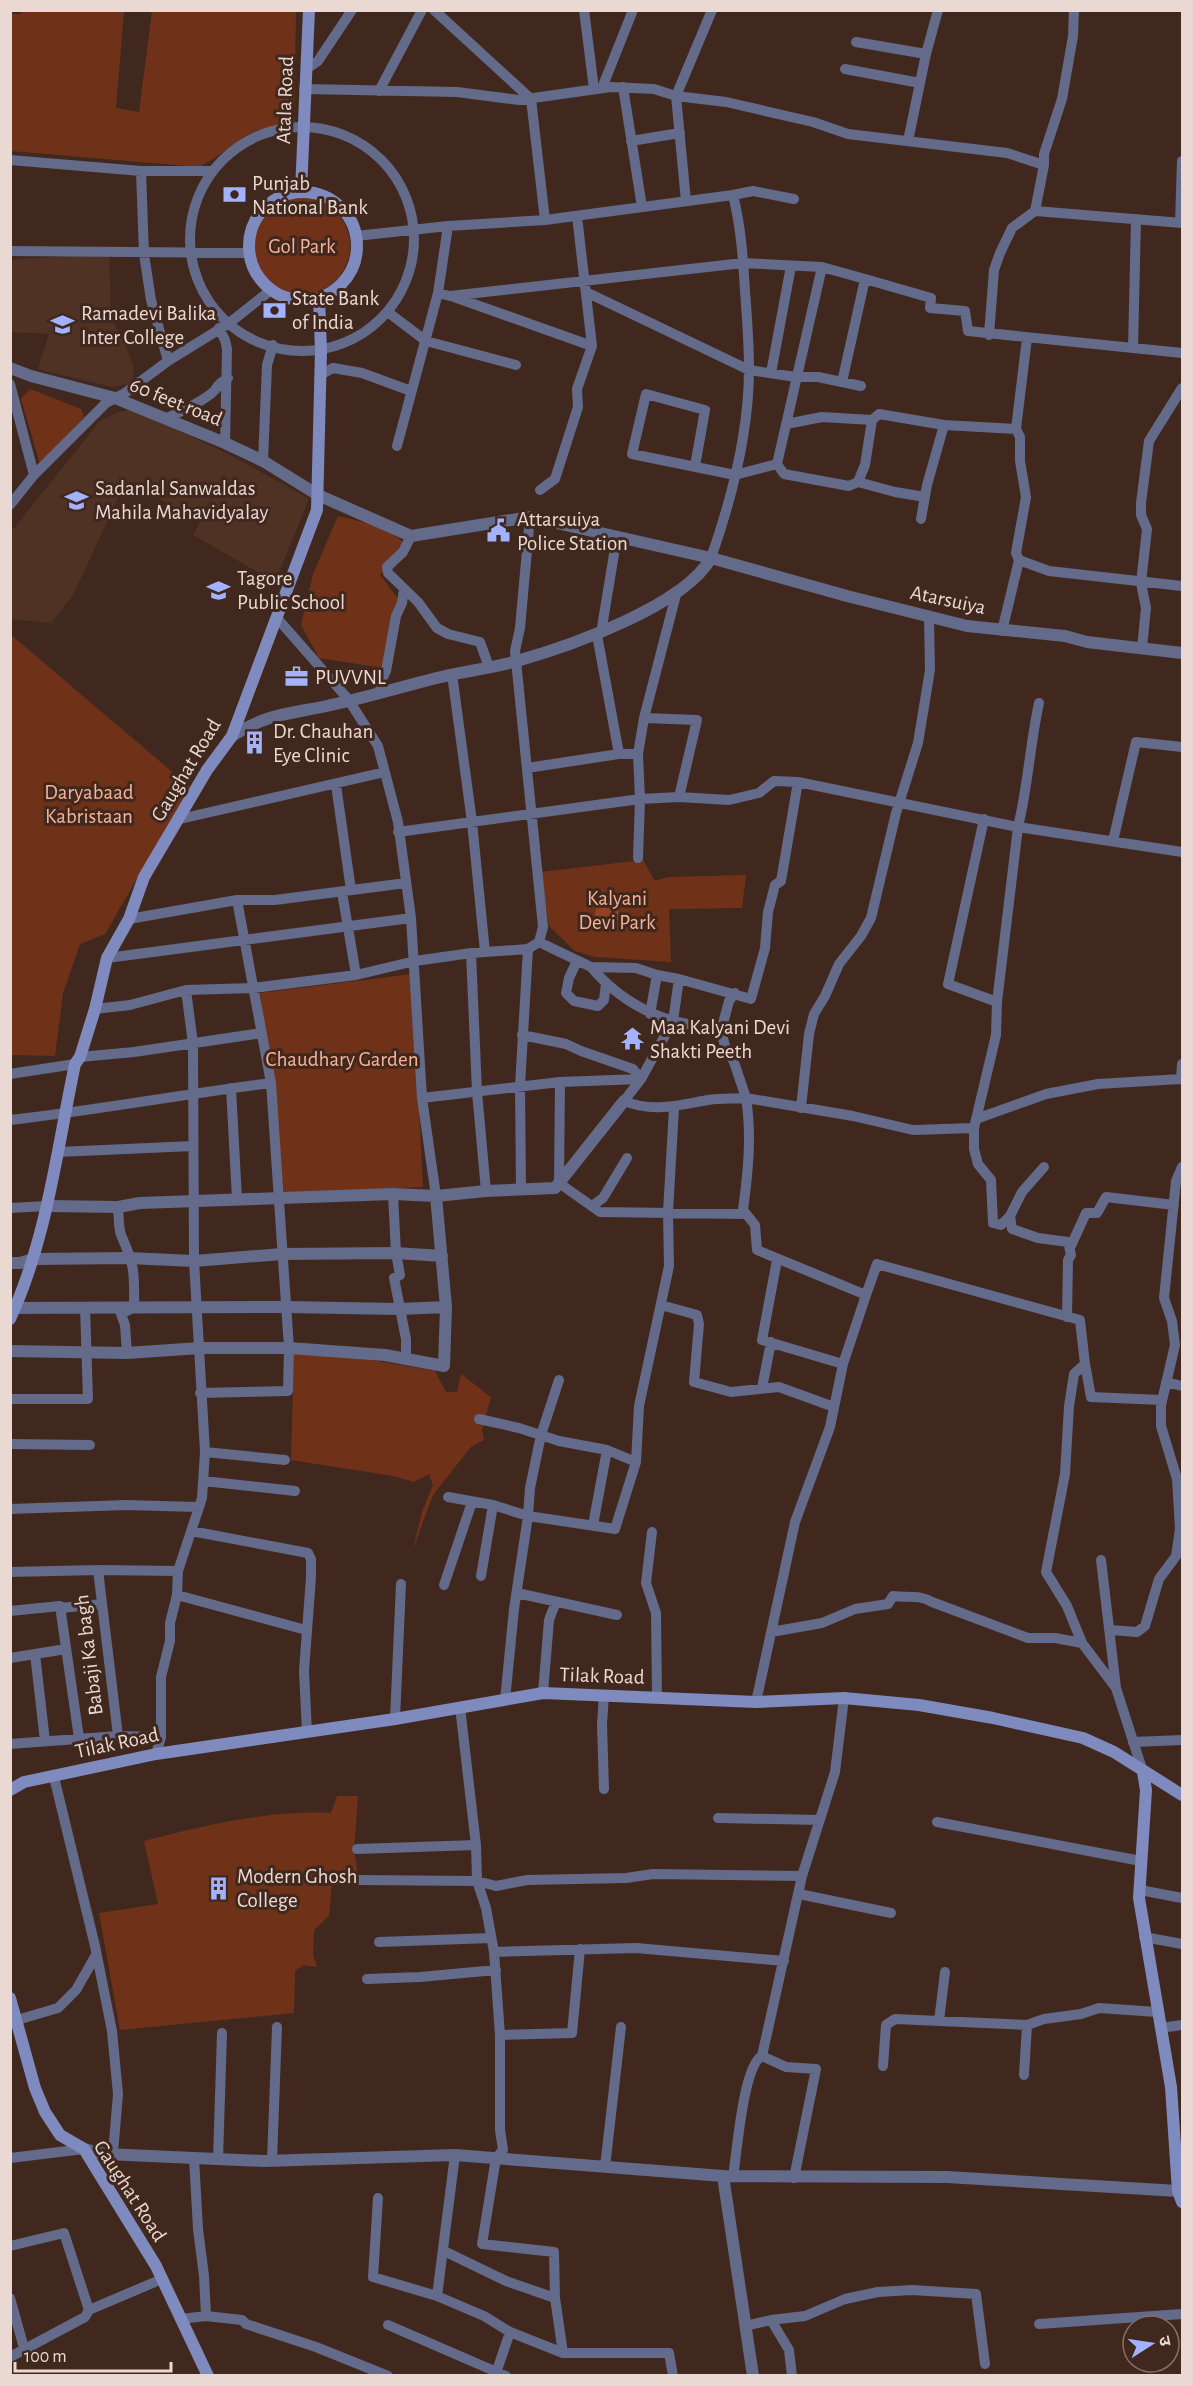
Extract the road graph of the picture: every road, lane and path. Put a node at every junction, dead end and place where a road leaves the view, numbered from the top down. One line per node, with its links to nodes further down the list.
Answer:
1 (309, 10): 12 (main road, Atala Road)
2 (352, 10): 12 (street)
3 (422, 10): 18 (street)
4 (434, 10): 20 (street)
5 (584, 10): 16 (street)
6 (633, 10): 16 (street)
7 (712, 10): 19 (street)
8 (938, 10): 11 (street)
9 (1074, 10): 27 (street)
10 (856, 42): 11 (street)
11 (926, 54): 14 (street)
12 (306, 69): 17 (main road, Atala Road)
13 (845, 69): 14 (street)
14 (920, 83): 24 (street)
15 (623, 87): 16 (street); 19 (street); 23 (street)
16 (598, 88): 20 (street)
17 (304, 89): 18 (street); 21 (main road, Atala Road)
18 (379, 91): 20 (street)
19 (676, 96): 22 (street); 24 (street)
20 (531, 99): 38 (street)
21 (304, 126): 29 (street); 30 (main road, Atala Road); 41 (street)
22 (680, 133): 23 (street); 33 (street)
23 (631, 141): 34 (street)
24 (908, 141): 27 (street)
25 (10, 160): 28 (street)
26 (1182, 161): 39 (street)
27 (1044, 165): 35 (street)
28 (141, 171): 29 (street); 44 (street)
29 (213, 171): 45 (street)
30 (301, 191): 42 (main road); 46 (main road)
31 (733, 195): 32 (street); 33 (street); 47 (street)
32 (794, 199)
33 (686, 201): 34 (street)
34 (642, 207): 36 (street)
35 (1035, 211): 37 (street); 59 (street)
36 (577, 216): 38 (street); 51 (street)
37 (1136, 219): 39 (street); 64 (street)
38 (545, 220): 40 (street)
39 (1181, 223)
40 (448, 226): 41 (street); 54 (street)
41 (415, 230): 42 (street); 57 (street)
42 (356, 236): 56 (main road)
43 (10, 251): 44 (street)
44 (144, 254): 45 (street); 67 (street)
45 (191, 254): 46 (street); 58 (street)
46 (249, 254): 52 (main road)
47 (743, 263): 48 (street); 51 (street); 71 (street)
48 (791, 267): 49 (street); 72 (street)
49 (822, 267): 50 (street); 75 (street)
50 (864, 279): 59 (street); 76 (street)
51 (584, 280): 53 (street); 55 (street)
52 (271, 290): 56 (main road); 58 (street)
53 (586, 292): 63 (street); 71 (street)
54 (438, 293): 55 (street); 61 (street)
55 (450, 296): 63 (street)
56 (319, 298): 65 (main road, Gaughat Road)
57 (389, 313): 61 (street); 65 (street)
58 (223, 326): 62 (street); 67 (street); 74 (street)
59 (988, 335): 60 (street)
60 (1027, 338): 64 (street); 86 (street)
61 (426, 341): 68 (street); 80 (street)
62 (273, 345): 65 (street); 89 (street)
63 (592, 346): 95 (street)
64 (1134, 348): 66 (street)
65 (321, 351): 73 (main road, Gaughat Road)
66 (1182, 353): 69 (street)
67 (168, 361): 81 (street)
68 (516, 365)
69 (1182, 365)
70 (10, 368): 81 (street, 60 feet road)
71 (749, 370): 72 (street); 92 (street)
72 (771, 373): 75 (street)
73 (320, 375): 80 (street); 96 (main road, Gaughat Road)
74 (228, 378): 82 (street); 87 (street)
75 (796, 378): 76 (street); 84 (street)
76 (842, 382): 78 (street)
77 (10, 384): 93 (street)
78 (861, 386)
79 (1182, 388): 105 (street)
80 (411, 391): 88 (street)
81 (116, 398): 82 (street, 60 feet road); 93 (street)
82 (165, 419): 87 (street, 60 feet road)
83 (872, 420): 84 (street); 85 (street); 94 (street)
84 (786, 424): 90 (street)
85 (944, 425): 86 (street); 97 (street)
86 (1016, 429): 104 (street)
87 (225, 443): 89 (street, 60 feet road)
88 (397, 446)
89 (263, 461): 96 (street, 60 feet road)
90 (777, 464): 92 (street); 94 (street)
91 (694, 466): 91 (street); 92 (street)
92 (735, 475): 103 (street)
93 (34, 476): 98 (street)
94 (858, 482): 97 (street)
95 (540, 490)
96 (318, 495): 101 (street, 60 feet road); 110 (main road, Gaughat Road)
97 (925, 496): 100 (street)
98 (10, 505)
99 (530, 518): 101 (street); 102 (street, Atarsuiya); 115 (street)
100 (921, 519)
101 (411, 536): 107 (street)
102 (617, 536): 103 (street, Atarsuiya); 112 (street)
103 (711, 558): 108 (street); 109 (street, Atarsuiya)
104 (1019, 560): 105 (street); 111 (street)
105 (1141, 583): 106 (street); 113 (street)
106 (1182, 586)
107 (404, 588): 116 (street); 118 (street)
108 (677, 591): 112 (street); 121 (street)
109 (929, 617): 111 (street, Atarsuiya); 132 (street)
110 (277, 618): 119 (street); 122 (main road, Gaughat Road)
111 (1002, 631): 113 (street, Atarsuiya)
112 (599, 634): 115 (street); 124 (street)
113 (1142, 648): 114 (street, Atarsuiya)
114 (1182, 653)
115 (517, 661): 116 (street); 126 (street)
116 (489, 667): 117 (street)
117 (452, 674): 118 (street); 136 (street)
118 (380, 692): 119 (street)
119 (348, 699): 122 (street); 127 (street)
120 (1039, 703): 137 (street)
121 (644, 718): 125 (street); 130 (street)
122 (232, 736): 134 (main road, Gaughat Road)
123 (1182, 747): 139 (street)
124 (619, 754): 125 (street); 126 (street)
125 (638, 754): 131 (street)
126 (527, 768): 133 (street)
127 (385, 772): 129 (street); 138 (street)
128 (798, 782): 130 (street); 132 (street); 163 (street)
129 (336, 784): 134 (street); 143 (street)
130 (679, 796): 131 (street)
131 (640, 799): 133 (street); 141 (street)
132 (900, 802): 135 (street); 187 (street)
133 (531, 813): 136 (street); 149 (street)
134 (180, 819): 146 (main road, Gaughat Road)
135 (984, 819): 137 (street); 164 (street)
136 (472, 822): 138 (street); 151 (street)
137 (1018, 826): 139 (street); 164 (street)
138 (398, 832): 142 (street)
139 (1113, 841): 140 (street)
140 (1182, 852)
141 (638, 858)
142 (406, 883): 143 (street); 145 (street)
143 (347, 891): 144 (street); 147 (street)
144 (237, 900): 146 (street); 148 (street)
145 (411, 918): 147 (street); 154 (street)
146 (129, 919): 153 (main road, Gaughat Road)
147 (348, 927): 148 (street); 157 (street)
148 (245, 940): 153 (street); 161 (street)
149 (539, 942): 150 (street); 155 (street)
150 (528, 949): 151 (street); 170 (street)
151 (485, 952): 152 (street)
152 (471, 953): 154 (street); 182 (street)
153 (106, 958): 165 (main road, Gaughat Road)
154 (415, 961): 157 (street); 183 (street)
155 (577, 961): 156 (street); 160 (street)
156 (591, 966): 158 (street); 160 (street)
157 (356, 975): 161 (street)
158 (657, 975): 159 (street); 166 (street)
159 (679, 978): 163 (street); 167 (street)
160 (606, 984): 166 (street)
161 (253, 988): 162 (street); 169 (street)
162 (186, 990): 165 (street); 171 (street)
163 (735, 993): 168 (street)
164 (997, 1002): 190 (street)
165 (95, 1009): 172 (main road, Gaughat Road)
166 (650, 1014): 167 (street)
167 (673, 1021): 168 (street); 175 (street)
168 (721, 1031): 184 (street)
169 (262, 1033): 171 (street); 178 (street)
170 (522, 1035): 175 (street); 179 (street)
171 (193, 1044): 172 (street); 181 (street)
172 (77, 1061): 174 (street); 188 (main road, Gaughat Road)
173 (1182, 1064): 176 (street)
174 (10, 1074)
175 (641, 1079): 177 (street); 185 (street)
176 (1182, 1080): 190 (street)
177 (561, 1082): 179 (street); 196 (street)
178 (271, 1083): 180 (street); 201 (street)
179 (520, 1086): 182 (street); 197 (street)
180 (231, 1088): 181 (street); 202 (street)
181 (192, 1092): 188 (street); 191 (street)
182 (477, 1092): 183 (street); 198 (street)
183 (422, 1098): 200 (street)
184 (746, 1098): 186 (street); 187 (street); 210 (street)
185 (624, 1101): 186 (street); 196 (street)
186 (674, 1107): 209 (street)
187 (801, 1108): 190 (street)
188 (65, 1114): 189 (street); 192 (main road, Gaughat Road)
189 (10, 1120)
190 (975, 1123): 211 (street)
191 (193, 1146): 192 (street); 203 (street)
192 (58, 1152): 205 (main road, Gaughat Road)
193 (627, 1158): 206 (street)
194 (1044, 1167): 211 (street)
195 (1182, 1167): 204 (street)
196 (560, 1183): 197 (street); 206 (street)
197 (521, 1190): 198 (street)
198 (486, 1191): 200 (street)
199 (393, 1194): 200 (street); 201 (street); 213 (street)
200 (436, 1196): 215 (street)
201 (279, 1197): 202 (street); 214 (street)
202 (237, 1199): 203 (street)
203 (194, 1201): 207 (street); 219 (street)
204 (1173, 1205): 212 (street); 241 (street)
205 (47, 1206): 207 (street); 208 (street); 217 (main road, Gaughat Road)
206 (592, 1206): 209 (street)
207 (118, 1207): 216 (street)
208 (10, 1208)
209 (668, 1212): 210 (street); 222 (street)
210 (746, 1214): 218 (street)
211 (1010, 1216): 212 (street)
212 (1070, 1248): 230 (street)
213 (396, 1253): 214 (street); 215 (street); 228 (street)
214 (282, 1254): 219 (street); 225 (street)
215 (442, 1256): 226 (street)
216 (128, 1258): 217 (street); 219 (street); 224 (street)
217 (33, 1259): 220 (street); 229 (main road, Gaughat Road)
218 (777, 1260): 221 (street); 231 (street)
219 (194, 1261): 227 (street)
220 (10, 1263)
221 (866, 1295): 230 (street); 238 (street)
222 (661, 1305): 243 (street); 255 (street)
223 (85, 1307): 224 (street); 229 (street); 235 (street)
224 (134, 1307): 227 (street); 236 (street)
225 (285, 1307): 227 (street); 228 (street); 233 (street)
226 (446, 1307): 228 (street); 237 (street)
227 (198, 1308): 232 (street)
228 (399, 1309): 237 (street)
229 (12, 1312)
230 (1066, 1317): 239 (street)
231 (771, 1342): 238 (street); 243 (street)
232 (200, 1348): 233 (street); 236 (street); 244 (street)
233 (289, 1348): 237 (street); 244 (street)
234 (10, 1351): 235 (street)
235 (85, 1351): 236 (street); 245 (street)
236 (127, 1353)
237 (406, 1360)
238 (843, 1364): 247 (street)
239 (1085, 1364): 246 (street); 286 (street)
240 (559, 1380): 249 (street)
241 (1166, 1382): 242 (street); 246 (street)
242 (1182, 1386)
243 (762, 1388): 247 (street)
244 (200, 1393): 253 (street)
245 (10, 1399)
246 (1162, 1400): 262 (street)
247 (834, 1407): 285 (street)
248 (478, 1419): 249 (street)
249 (542, 1435): 252 (street); 264 (street)
250 (10, 1444): 251 (street)
251 (90, 1445)
252 (607, 1450): 255 (street); 265 (street)
253 (205, 1452): 254 (street); 256 (street)
254 (285, 1460)
255 (636, 1462): 265 (street)
256 (203, 1480): 257 (street); 261 (street)
257 (295, 1491)
258 (448, 1497): 259 (street)
259 (472, 1502): 260 (street); 275 (street)
260 (493, 1505): 264 (street); 273 (street)
261 (198, 1507): 263 (street); 266 (street)
262 (1181, 1507): 268 (street)
263 (10, 1509)
264 (528, 1516): 265 (street); 276 (street)
265 (593, 1525)
266 (191, 1531): 271 (street); 284 (street)
267 (652, 1532): 293 (street)
268 (1180, 1541): 283 (street)
269 (1101, 1560): 283 (street)
270 (98, 1570): 271 (street); 272 (street); 279 (street, Babaji Ka bagh)
271 (178, 1571): 277 (street)
272 (10, 1572)
273 (481, 1576)
274 (401, 1584): 298 (street)
275 (444, 1585)
276 (517, 1593): 278 (street); 295 (street)
277 (177, 1595): 284 (street); 301 (street)
278 (556, 1602): 282 (street); 291 (street)
279 (102, 1604): 280 (street); 300 (street, Babaji Ka bagh)
280 (60, 1608): 281 (street); 287 (street)
281 (10, 1611)
282 (617, 1615)
283 (1111, 1629): 290 (street)
284 (306, 1630): 299 (street)
285 (771, 1632): 286 (street); 296 (street)
286 (1082, 1643): 290 (street)
287 (66, 1649): 288 (street); 302 (street)
288 (35, 1654): 289 (street); 304 (street)
289 (10, 1658)
290 (1116, 1688): 305 (street)
291 (543, 1693): 292 (main road, Tilak Road); 295 (main road, Tilak Road)
292 (604, 1695): 293 (main road, Tilak Road); 311 (street)
293 (657, 1698): 296 (main road, Tilak Road)
294 (844, 1698): 296 (main road, Tilak Road); 308 (main road, Tilak Road); 314 (street)
295 (505, 1700): 297 (main road, Tilak Road)
296 (756, 1702)
297 (460, 1707): 298 (main road, Tilak Road); 316 (street)
298 (395, 1719): 299 (main road, Tilak Road)
299 (307, 1732): 307 (main road, Tilak Road)
300 (118, 1736): 301 (street); 302 (street)
301 (161, 1737): 307 (street)
302 (79, 1738): 304 (street)
303 (1182, 1740): 305 (street)
304 (45, 1741): 306 (street)
305 (1133, 1742): 308 (street)
306 (10, 1744)
307 (156, 1754): 309 (main road, Tilak Road)
308 (1143, 1772): 312 (main road, Tilak Road); 318 (main road)
309 (54, 1777): 310 (main road, Tilak Road); 332 (street)
310 (10, 1790)
311 (604, 1790)
312 (1182, 1795)
313 (718, 1818): 314 (street)
314 (820, 1820): 319 (street)
315 (937, 1822): 318 (street)
316 (476, 1845): 317 (street); 321 (street)
317 (357, 1849)
318 (1141, 1862): 322 (main road)
319 (802, 1876): 321 (street); 323 (street)
320 (357, 1880): 321 (street)
321 (477, 1881): 327 (street)
322 (1140, 1890): 324 (street); 326 (main road)
323 (799, 1894): 325 (street); 333 (street)
324 (1182, 1898)
325 (891, 1913)
326 (1144, 1937): 329 (street); 338 (main road)
327 (491, 1938): 328 (street); 331 (street)
328 (379, 1942)
329 (1182, 1944)
330 (580, 1949): 331 (street); 333 (street); 347 (street)
331 (494, 1952): 334 (street)
332 (96, 1955): 339 (street); 353 (street)
333 (784, 1961): 348 (street)
334 (496, 1970): 336 (street); 347 (street)
335 (945, 1972): 340 (street)
336 (367, 1979)
337 (10, 1998): 339 (main road, Gaughat Road)
338 (1157, 2012): 341 (street); 345 (main road)
339 (16, 2019): 352 (main road, Gaughat Road)
340 (939, 2021): 341 (street); 349 (street)
341 (1027, 2025): 350 (street)
342 (1182, 2025): 345 (street)
343 (277, 2027): 359 (street)
344 (621, 2027): 360 (street)
345 (1160, 2028): 351 (main road)
346 (222, 2033): 358 (street)
347 (500, 2035): 357 (street)
348 (762, 2056): 361 (street); 362 (street)
349 (883, 2066)
350 (1024, 2075)
351 (1177, 2086): 363 (main road)
352 (84, 2149): 353 (street); 355 (street); 367 (main road, Gaughat Road)
353 (113, 2153): 356 (street)
354 (455, 2155): 357 (street); 359 (street); 366 (street)
355 (10, 2158)
356 (194, 2158): 358 (street); 373 (street)
357 (496, 2158): 360 (street); 370 (street)
358 (218, 2159): 359 (street)
359 (272, 2161)
360 (605, 2167): 361 (street)
361 (728, 2176): 362 (street); 378 (street)
362 (794, 2178): 363 (street)
363 (1180, 2196)
364 (378, 2198): 368 (street)
365 (10, 2246): 371 (street)
366 (444, 2251): 368 (street); 370 (street)
367 (162, 2279): 371 (street); 374 (main road, Gaughat Road)
368 (437, 2296): 379 (street)
369 (10, 2298): 380 (street)
370 (555, 2298): 381 (street)
371 (89, 2310): 380 (street)
372 (1182, 2314): 376 (street)
373 (206, 2316): 374 (street); 386 (street)
374 (181, 2319): 385 (main road, Gaughat Road)
375 (771, 2320): 378 (street); 383 (street); 389 (street)
376 (1039, 2324)
377 (388, 2325): 384 (street)
378 (746, 2326): 388 (street)
379 (510, 2332): 381 (street); 384 (street)
380 (24, 2348): 382 (street)
381 (563, 2353): 387 (street)
382 (10, 2357)
383 (985, 2364)
384 (499, 2374)
385 (208, 2376)
386 (388, 2376)
387 (673, 2376)
388 (753, 2376)
389 (792, 2376)

